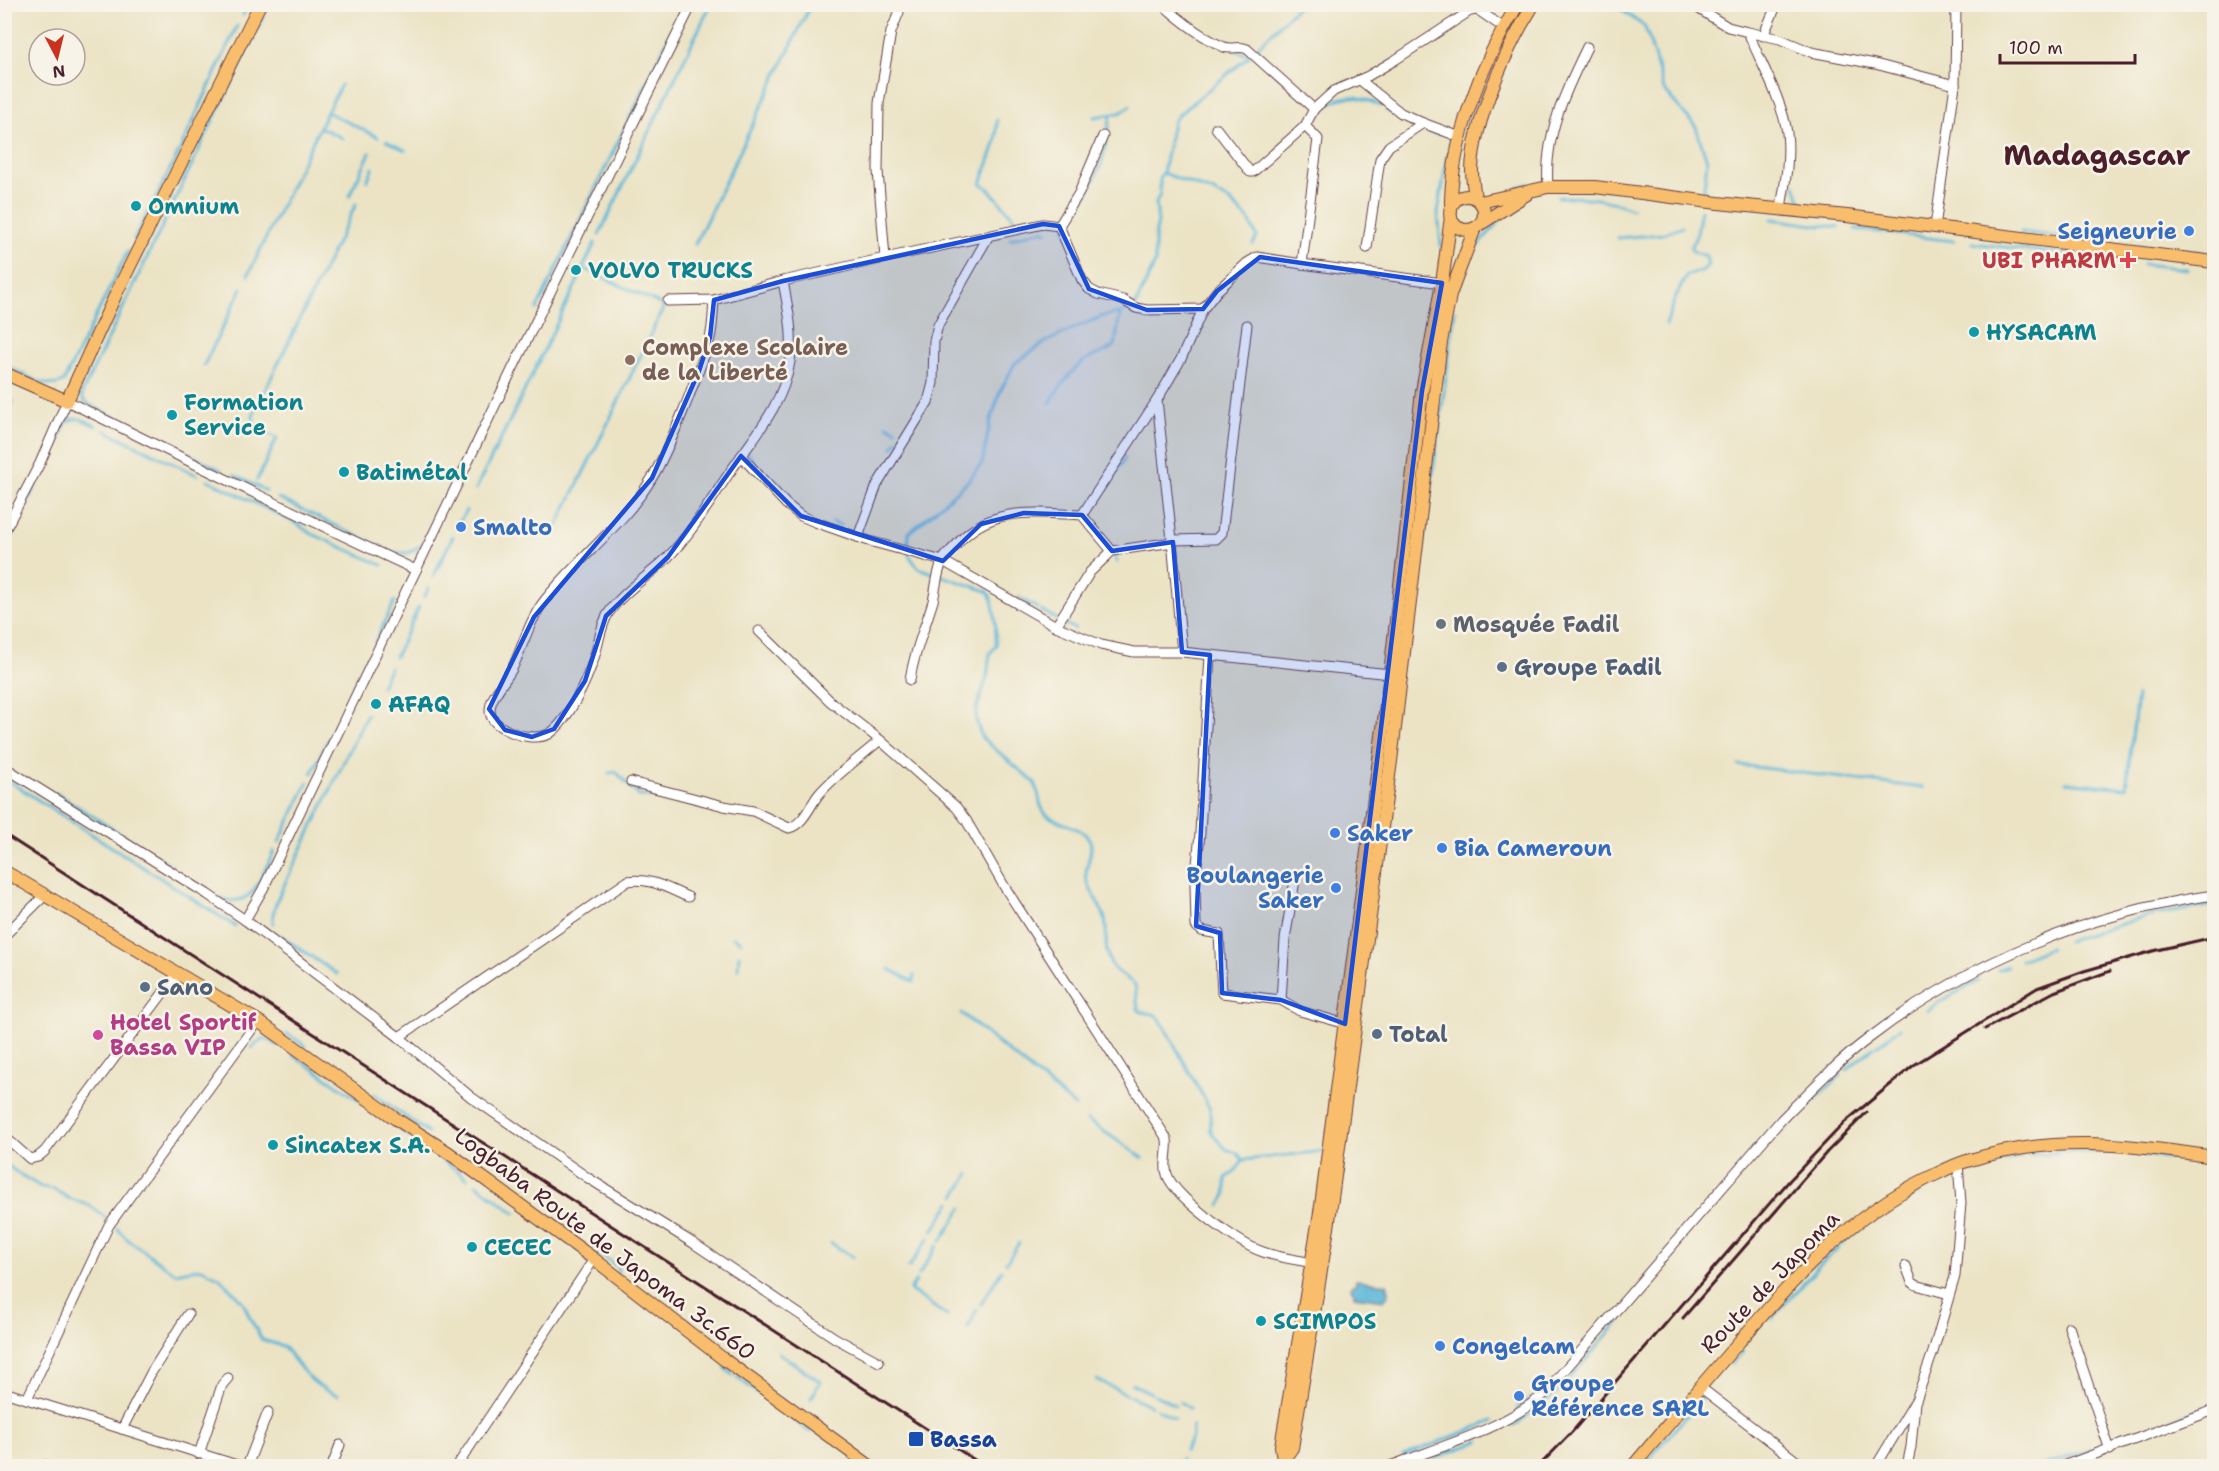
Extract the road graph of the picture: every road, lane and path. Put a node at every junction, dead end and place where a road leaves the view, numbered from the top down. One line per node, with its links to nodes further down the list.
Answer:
1 (260, 4): 47 (main road)
2 (692, 4): 56 (street)
3 (899, 4): 35 (street)
4 (1162, 4): 18 (street)
5 (1518, 4): 11 (main road)
6 (1534, 4): 19 (main road)
7 (1691, 4): 12 (street)
8 (1777, 4): 13 (street)
9 (1956, 4): 16 (street)
10 (1473, 7): 11 (street); 15 (street)
11 (1504, 28): 17 (main road)
12 (1748, 32): 13 (street); 28 (street)
13 (1763, 36): 16 (street)
14 (1587, 47): 25 (street)
15 (1360, 80): 18 (street); 20 (street)
16 (1955, 85): 32 (street)
17 (1470, 106): 19 (main road); 24 (main road)
18 (1314, 109): 21 (street)
19 (1485, 111): 27 (main road)
20 (1423, 123): 24 (street); 34 (street)
21 (1305, 126): 22 (street); 37 (street)
22 (1216, 128)
23 (1103, 136): 30 (street)
24 (1460, 136): 29 (main road)
25 (1548, 187): 26 (main road); 28 (main road)
26 (1532, 190): 27 (main road); 31 (main road)
27 (1478, 200): 29 (main road); 31 (main road)
28 (1781, 208): 32 (main road)
29 (1451, 214): 31 (main road); 39 (main road)
30 (1059, 226): 33 (street); 42 (street)
31 (1477, 227): 45 (main road)
32 (1935, 227): 36 (main road)
33 (988, 237): 35 (street); 51 (street)
34 (1367, 248)
35 (885, 258): 38 (street)
36 (2214, 262)
37 (1302, 264): 39 (street); 42 (street)
38 (783, 281): 40 (street); 48 (street)
39 (1442, 283): 45 (main road)
40 (714, 300): 41 (street); 48 (street)
41 (668, 301)
42 (1203, 309): 46 (street)
43 (1247, 325): 52 (street)
44 (4, 373): 47 (main road)
45 (1428, 392): 53 (main road)
46 (1157, 400): 49 (street); 52 (street)
47 (67, 402): 50 (street); 56 (street)
48 (741, 456): 51 (street)
49 (1082, 515): 54 (street); 55 (street)
50 (4, 531)
51 (858, 537): 55 (street)
52 (1173, 541): 54 (street); 59 (street)
53 (1410, 546): 61 (main road); 76 (main road)
54 (1112, 551): 57 (street)
55 (943, 561): 57 (street); 62 (street)
56 (416, 570): 71 (street)
57 (1056, 626): 59 (street)
58 (759, 631): 63 (street)
59 (1182, 652): 60 (street)
60 (1210, 655): 61 (street); 74 (street)
61 (1390, 674): 76 (main road)
62 (910, 680)
63 (879, 740): 65 (street); 82 (street)
64 (4, 767): 71 (street)
65 (631, 782)
66 (4, 871): 68 (main road, Logbaba Route de Japoma 3c.660)
67 (1295, 880): 74 (street)
68 (46, 894): 72 (street); 73 (main road, Logbaba Route de Japoma 3c.660)
69 (2214, 895): 105 (street)
70 (688, 897): 77 (street)
71 (245, 920): 77 (street)
72 (4, 936)
73 (178, 974): 75 (main road, Logbaba Route de Japoma 3c.660); 78 (street)
74 (1281, 999): 76 (street)
75 (258, 1022): 81 (main road, Logbaba Route de Japoma 3c.660); 91 (street)
76 (1349, 1025): 82 (main road)
77 (399, 1037): 87 (street)
78 (4, 1136)
79 (2214, 1157): 80 (main road, Route de Japoma)
80 (1958, 1164): 84 (street); 89 (main road, Route de Japoma)
81 (594, 1259): 103 (street); 104 (main road, Logbaba Route de Japoma 3c.660)
82 (1317, 1264): 99 (main road)
83 (1906, 1266): 84 (street)
84 (1949, 1294): 92 (street)
85 (188, 1314): 95 (street)
86 (2069, 1327): 97 (street)
87 (879, 1362)
88 (228, 1378): 98 (street)
89 (1700, 1387): 106 (main road, Route de Japoma); 107 (street)
90 (4, 1392): 91 (street)
91 (27, 1399): 95 (street)
92 (1916, 1400): 108 (street); 109 (street)
93 (2214, 1410): 97 (street)
94 (267, 1412): 101 (street)
95 (122, 1429): 98 (street)
96 (340, 1445): 102 (street)
97 (2110, 1450): 110 (street)
98 (199, 1454): 100 (street)
99 (1284, 1463)
100 (240, 1467)
101 (247, 1467)
102 (332, 1467)
103 (457, 1467)
104 (870, 1467)
105 (1390, 1467)
106 (1633, 1467)
107 (1803, 1467)
108 (1876, 1467)
109 (1907, 1467)
110 (2063, 1467)

